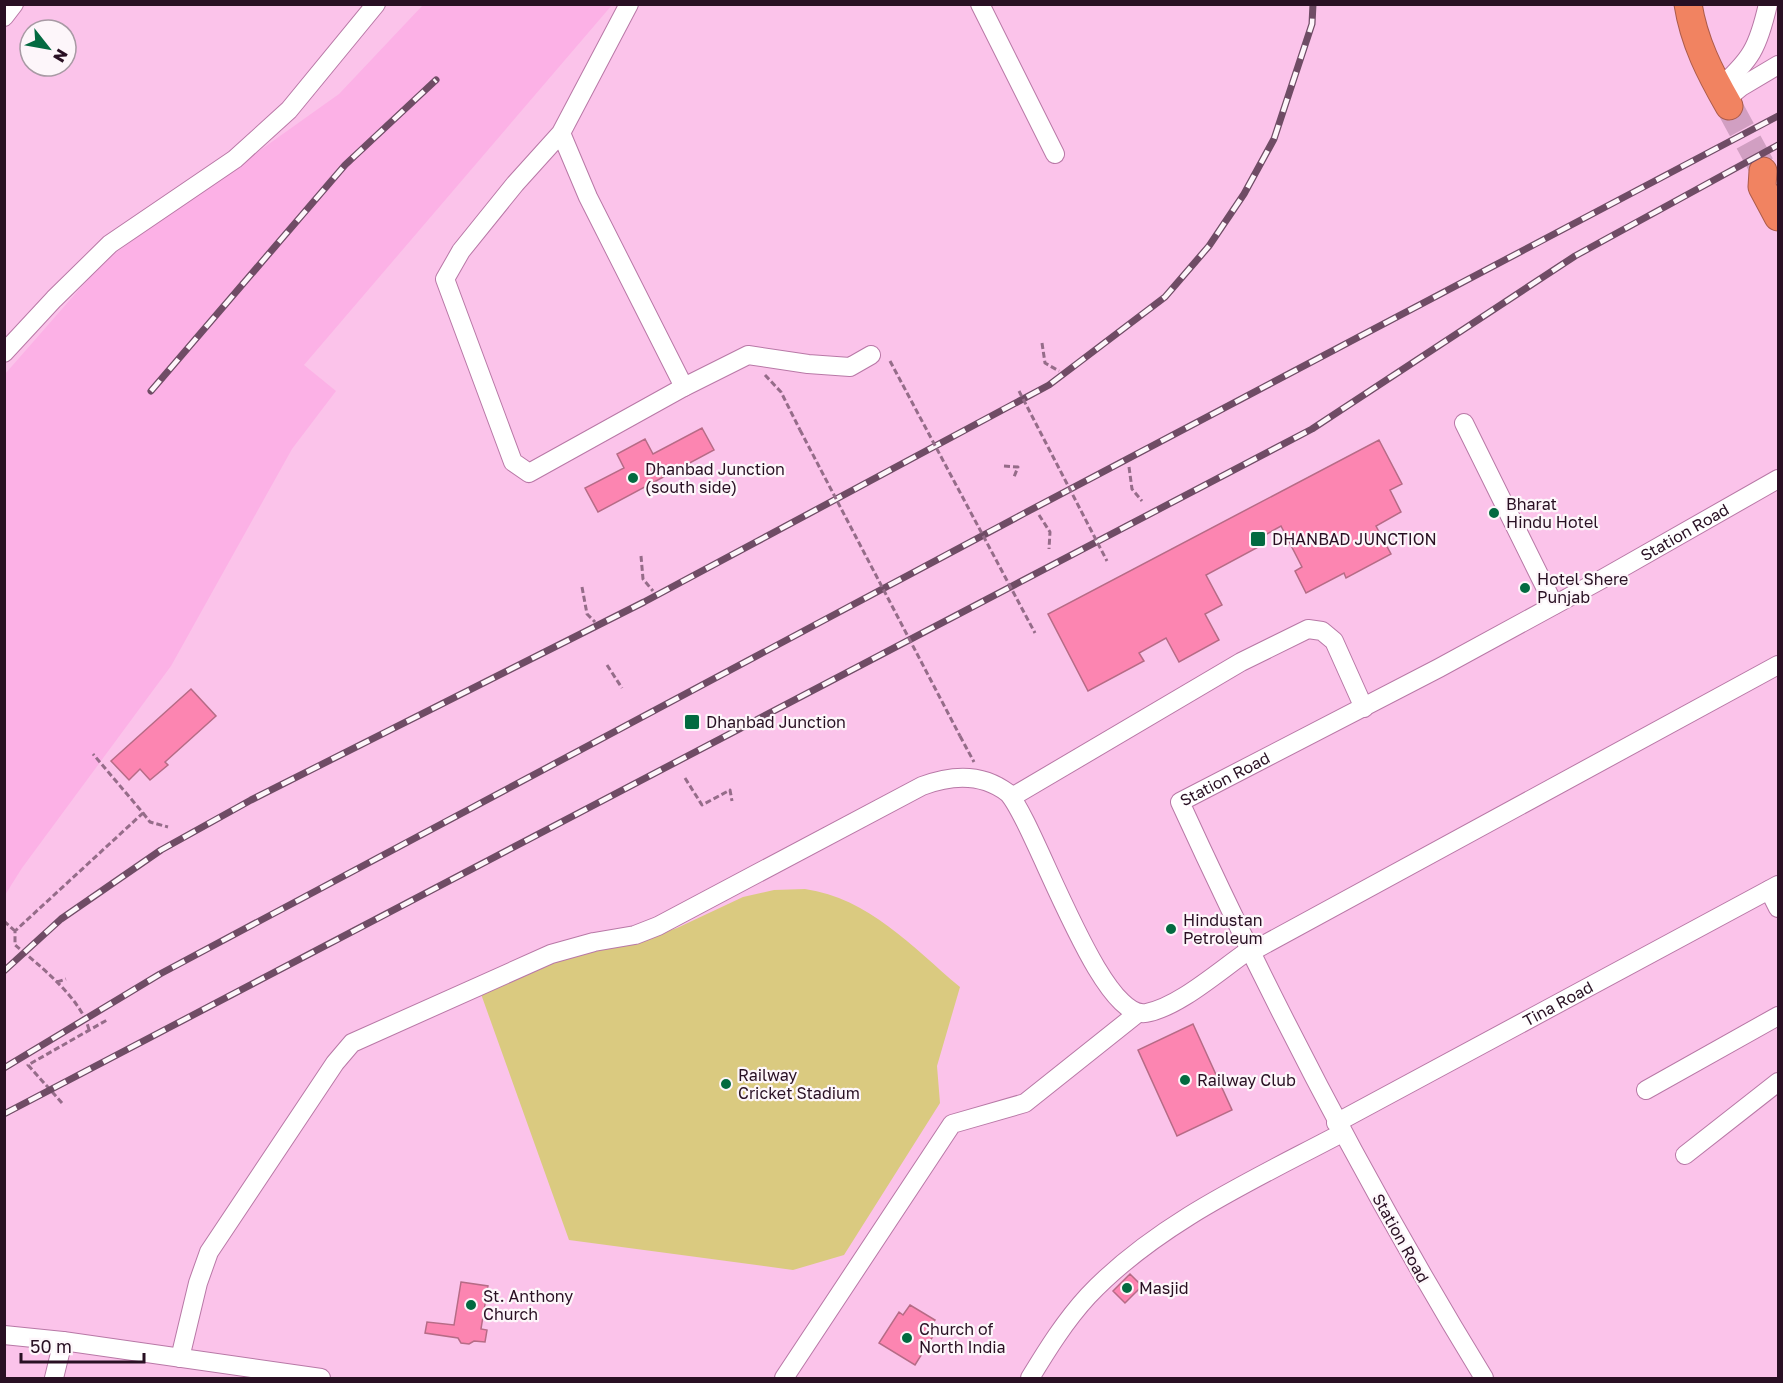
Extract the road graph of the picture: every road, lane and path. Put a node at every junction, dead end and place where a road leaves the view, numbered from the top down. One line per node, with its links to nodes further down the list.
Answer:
1 (14, 4): 7 (street)
2 (376, 4): 16 (street)
3 (629, 4): 11 (street)
4 (980, 4): 12 (street)
5 (1701, 4): 8 (highway)
6 (1768, 4): 10 (street)
7 (4, 16)
8 (1690, 17): 10 (highway)
9 (1779, 65): 10 (street)
10 (1724, 99)
11 (561, 134): 20 (street); 20 (street)
12 (1055, 153)
13 (1768, 174): 14 (highway)
14 (1779, 217)
15 (1042, 342): 19 (path)
16 (4, 353)
17 (871, 356): 20 (street)
18 (890, 361): 37 (path, bridge)
19 (1059, 371)
20 (684, 387)
21 (781, 392): 43 (path, bridge)
22 (1019, 392): 32 (path, bridge)
23 (1464, 423): 35 (street)
24 (1004, 466): 26 (path)
25 (1130, 467): 28 (path)
26 (1014, 477)
27 (1779, 478): 35 (street, Station Road)
28 (1142, 501)
29 (1039, 515): 30 (path)
30 (1049, 549)
31 (641, 556): 34 (path)
32 (1107, 561)
33 (582, 587): 36 (path)
34 (653, 591)
35 (1554, 605): 41 (street, Station Road)
36 (595, 622)
37 (1035, 633)
38 (607, 665): 40 (path)
39 (1779, 665): 53 (street)
40 (622, 688)
41 (1365, 708): 45 (street); 53 (street, Station Road)
42 (93, 754): 47 (path)
43 (978, 769)
44 (685, 778): 46 (path)
45 (1012, 797): 56 (street); 67 (street)
46 (732, 801)
47 (143, 813): 48 (path); 52 (path)
48 (168, 827)
49 (1774, 887): 50 (street); 63 (street, Tina Road)
50 (1779, 908)
51 (4, 921): 52 (path)
52 (15, 931): 55 (path)
53 (1248, 952): 56 (street); 63 (street, Station Road)
54 (66, 979): 55 (path)
55 (57, 982): 59 (path)
56 (1138, 1013): 70 (street)
57 (1779, 1016): 61 (street)
58 (107, 1020): 59 (path)
59 (89, 1030): 62 (path)
60 (1779, 1082): 64 (street)
61 (1646, 1090)
62 (62, 1103)
63 (1339, 1128): 71 (street, Tina Road); 72 (street, Station Road)
64 (1685, 1155)
65 (4, 1335): 66 (street)
66 (63, 1341): 67 (street); 68 (street)
67 (180, 1358): 69 (street)
68 (54, 1378)
69 (321, 1378)
70 (784, 1378)
71 (1030, 1378)
72 (1484, 1378)

